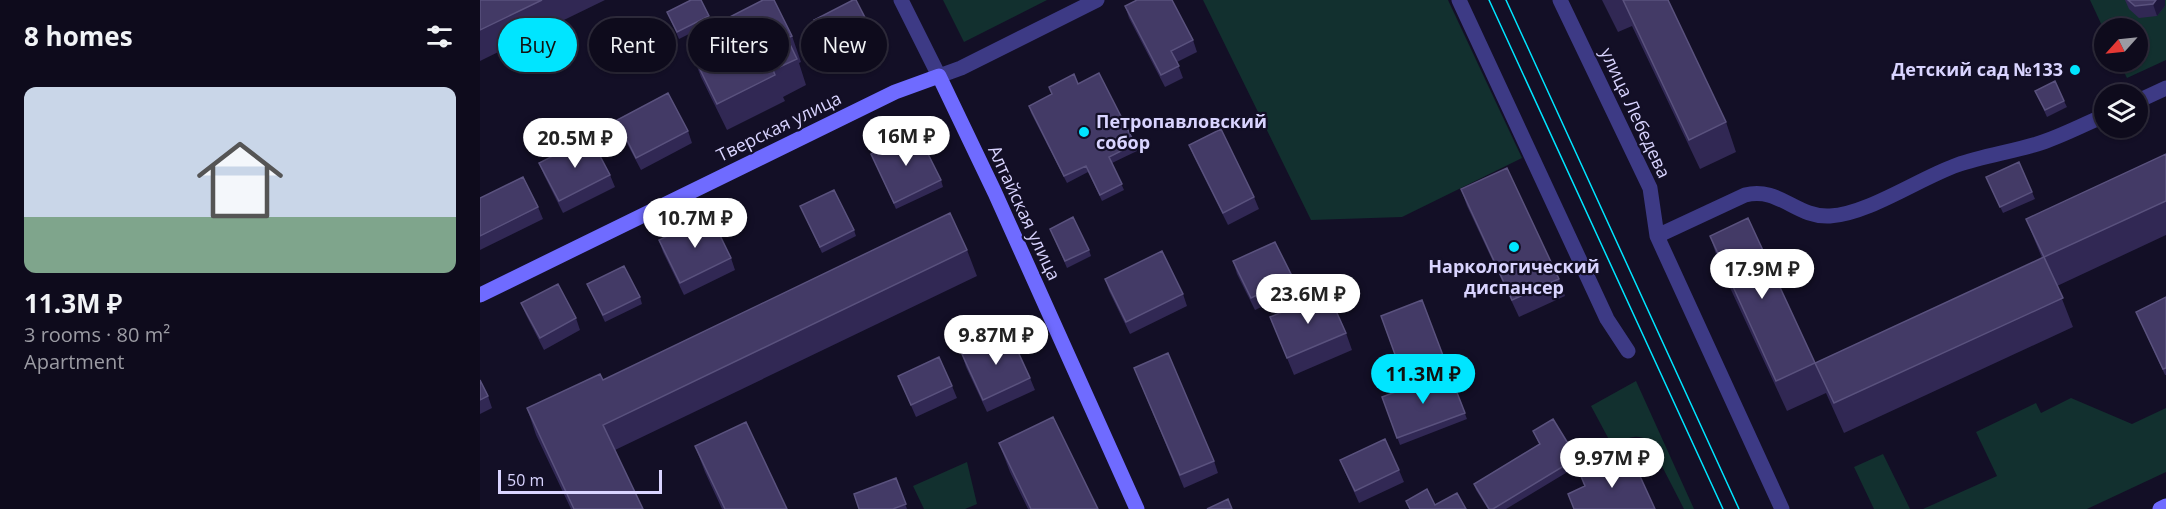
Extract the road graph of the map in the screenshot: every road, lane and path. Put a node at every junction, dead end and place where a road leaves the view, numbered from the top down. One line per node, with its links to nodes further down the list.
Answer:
1 (902, 0): 5 (street, Алтайская улица)
2 (1096, 0): 5 (street, Тверская улица)
3 (1459, 0): 11 (street)
4 (1560, 0): 9 (street, улица Лебедева)
5 (939, 76): 10 (main road, Тверская улица); 13 (main road, Алтайская улица)
6 (2166, 88): 7 (street)
7 (2148, 96)
8 (2094, 120): 9 (street)
9 (1657, 236): 14 (street, улица Лебедева)
10 (480, 295)
11 (1628, 351)
12 (2166, 506): 15 (main road)
13 (1137, 509)
14 (1782, 509)
15 (2160, 509)

